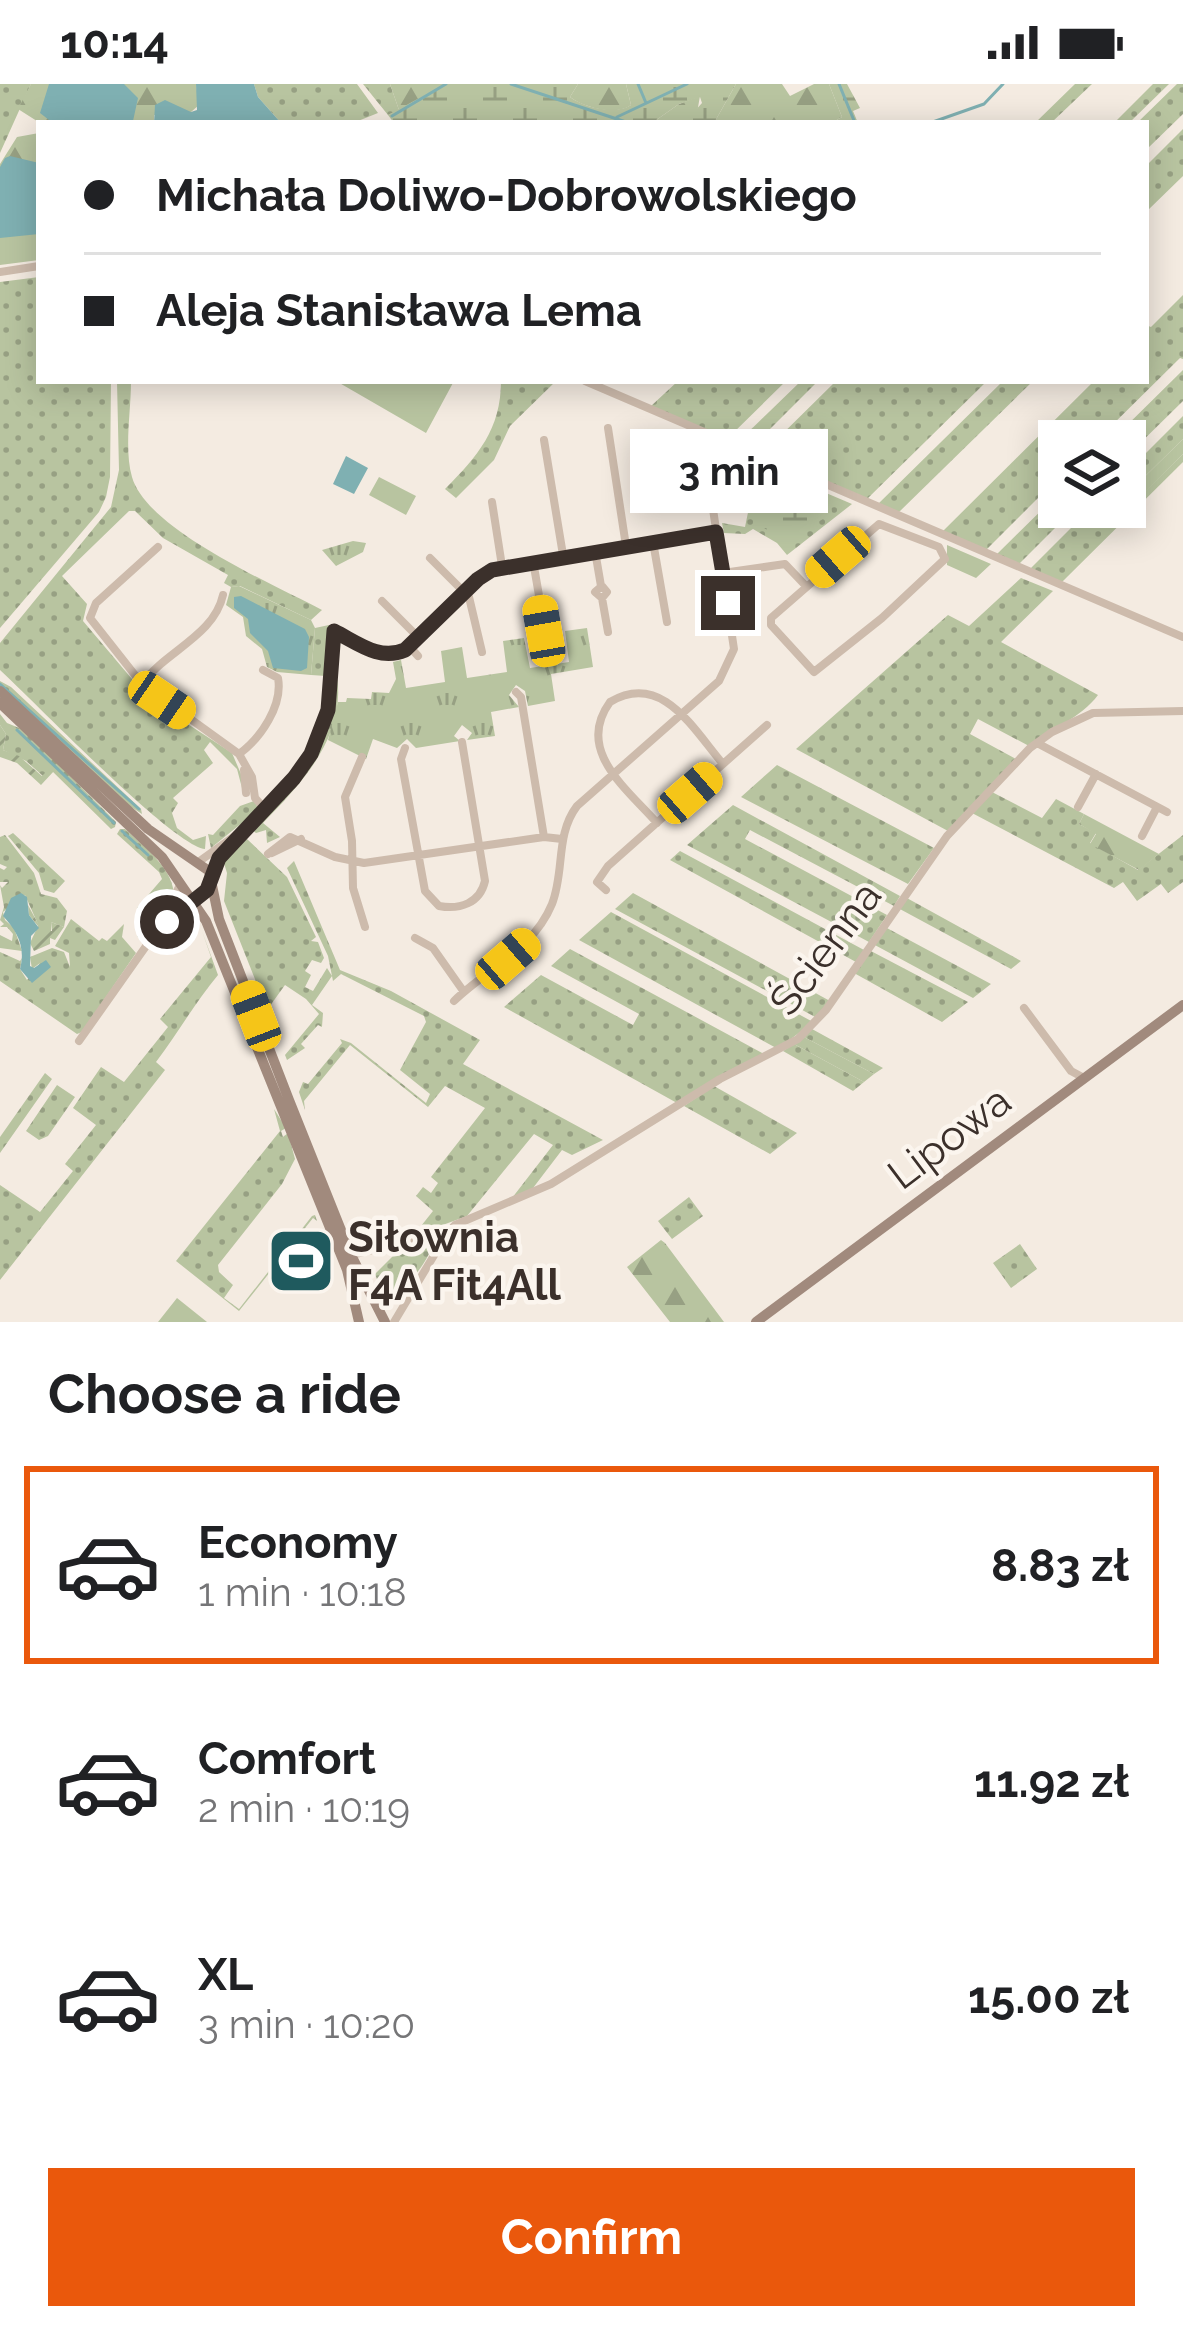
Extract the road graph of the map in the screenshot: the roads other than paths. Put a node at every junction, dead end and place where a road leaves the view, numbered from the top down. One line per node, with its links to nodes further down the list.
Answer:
1 (36, 266): 2 (street)
2 (0, 272)
3 (591, 384): 6 (street)
4 (608, 428): 12 (street)
5 (544, 440): 15 (street)
6 (725, 442): 8 (street); 28 (street)
7 (672, 469): 8 (street)
8 (708, 476): 10 (street)
9 (492, 502): 18 (street)
10 (716, 532): 11 (street); 19 (street)
11 (653, 542): 12 (street); 24 (street)
12 (626, 546): 14 (street)
13 (158, 547): 33 (street)
14 (595, 551): 15 (street); 26 (street)
15 (563, 555): 17 (street)
16 (430, 559): 21 (street)
17 (533, 561): 18 (street); 25 (street)
18 (502, 566): 21 (street)
19 (723, 573): 20 (street); 38 (street)
20 (805, 585): 20 (street)
21 (464, 592): 27 (street); 30 (street)
22 (224, 595): 33 (street)
23 (382, 601): 27 (street)
24 (667, 622)
25 (544, 631)
26 (608, 632)
27 (418, 637): 29 (street)
28 (1183, 638)
29 (409, 646): 31 (street); 49 (street)
30 (482, 652)
31 (418, 656)
32 (263, 670): 43 (street)
33 (142, 684): 43 (street)
34 (0, 691): 58 (main road)
35 (516, 692): 53 (street)
36 (0, 703): 61 (main road)
37 (1183, 711): 41 (street, Ścienna)
38 (682, 716): 45 (street); 47 (street); 47 (street)
39 (767, 725): 45 (street)
40 (462, 742): 56 (street)
41 (1037, 743): 46 (street); 73 (street, Ścienna)
42 (405, 748): 57 (street)
43 (239, 754): 49 (street)
44 (362, 757): 59 (street)
45 (723, 764): 50 (street)
46 (1096, 774): 48 (street); 52 (street)
47 (613, 775): 50 (street); 55 (street)
48 (1078, 807)
49 (265, 809): 51 (street)
50 (657, 823): 62 (street)
51 (242, 832): 58 (street); 60 (street)
52 (1142, 836)
53 (544, 837): 55 (street); 56 (street)
54 (302, 839): 59 (street)
55 (562, 839): 67 (street)
56 (480, 847): 57 (street); 57 (street)
57 (418, 857): 59 (street)
58 (197, 862): 60 (main road); 61 (main road)
59 (353, 862): 64 (street)
60 (212, 881): 63 (main road); 74 (main road)
61 (180, 885): 63 (main road); 65 (street)
62 (606, 890)
63 (191, 901): 65 (street); 77 (main road)
64 (365, 927)
65 (156, 932): 71 (street)
66 (415, 938): 67 (street)
67 (464, 992): 68 (street)
68 (454, 1001)
69 (1183, 1006): 72 (main road, Lipowa)
70 (1024, 1008): 72 (street)
71 (79, 1041)
72 (1084, 1078): 80 (main road, Lipowa)
73 (448, 1232): 74 (street, Ścienna); 75 (street)
74 (351, 1255): 76 (main road)
75 (414, 1284): 76 (street); 79 (street)
76 (378, 1310): 77 (main road); 78 (main road)
77 (361, 1322)
78 (385, 1322)
79 (394, 1322)
80 (756, 1322)

